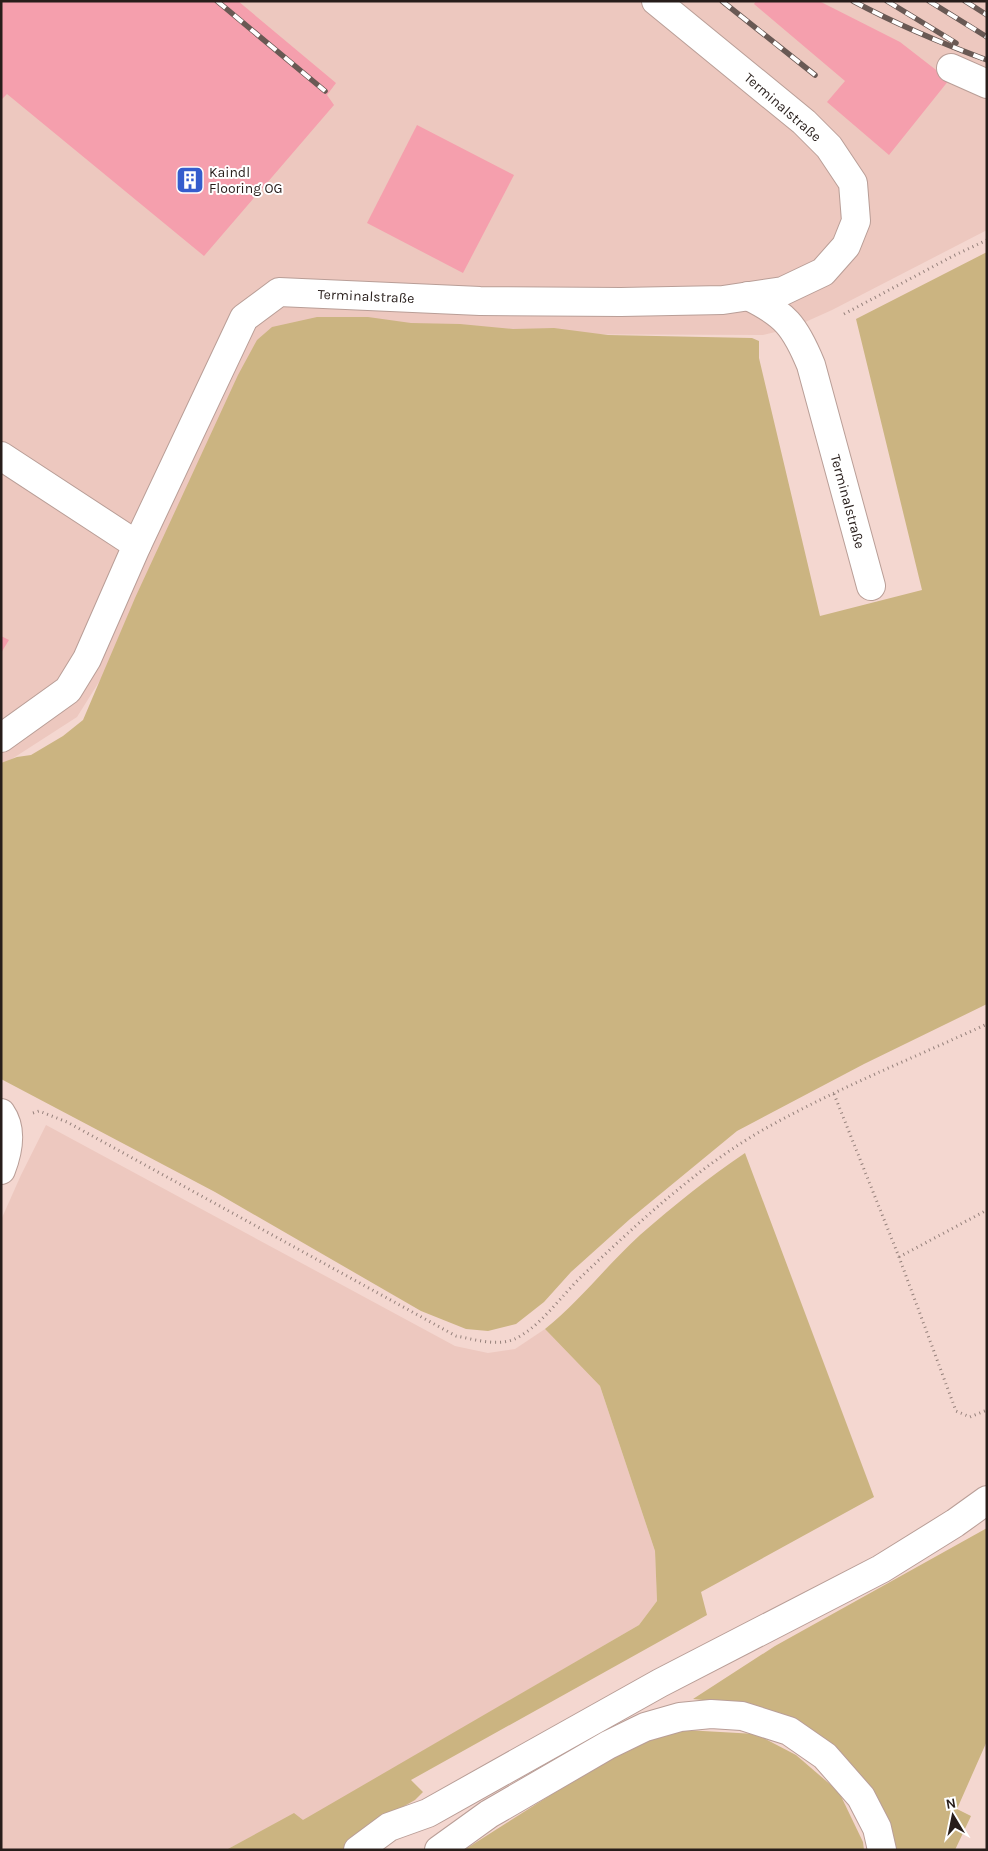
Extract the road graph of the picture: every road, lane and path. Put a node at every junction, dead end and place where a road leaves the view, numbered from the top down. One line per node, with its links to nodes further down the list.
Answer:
1 (656, 1): 5 (main road, Terminalstraße)
2 (951, 68): 3 (main road)
3 (987, 84)
4 (987, 240): 6 (path)
5 (748, 296): 8 (main road, Terminalstraße); 9 (main road, Terminalstraße)
6 (844, 314)
7 (1, 456): 8 (main road)
8 (137, 545): 10 (main road, Terminalstraße)
9 (871, 586)
10 (1, 738)
11 (987, 1024): 12 (path)
12 (834, 1094): 13 (path); 16 (path)
13 (3, 1116): 14 (main road)
14 (1, 1170)
15 (987, 1210): 16 (path)
16 (898, 1257): 17 (path)
17 (987, 1410)
18 (987, 1500): 19 (main road)
19 (428, 1813): 20 (main road); 21 (main road)
20 (358, 1850)
21 (388, 1850)
22 (439, 1850): 23 (main road)
23 (882, 1850)

